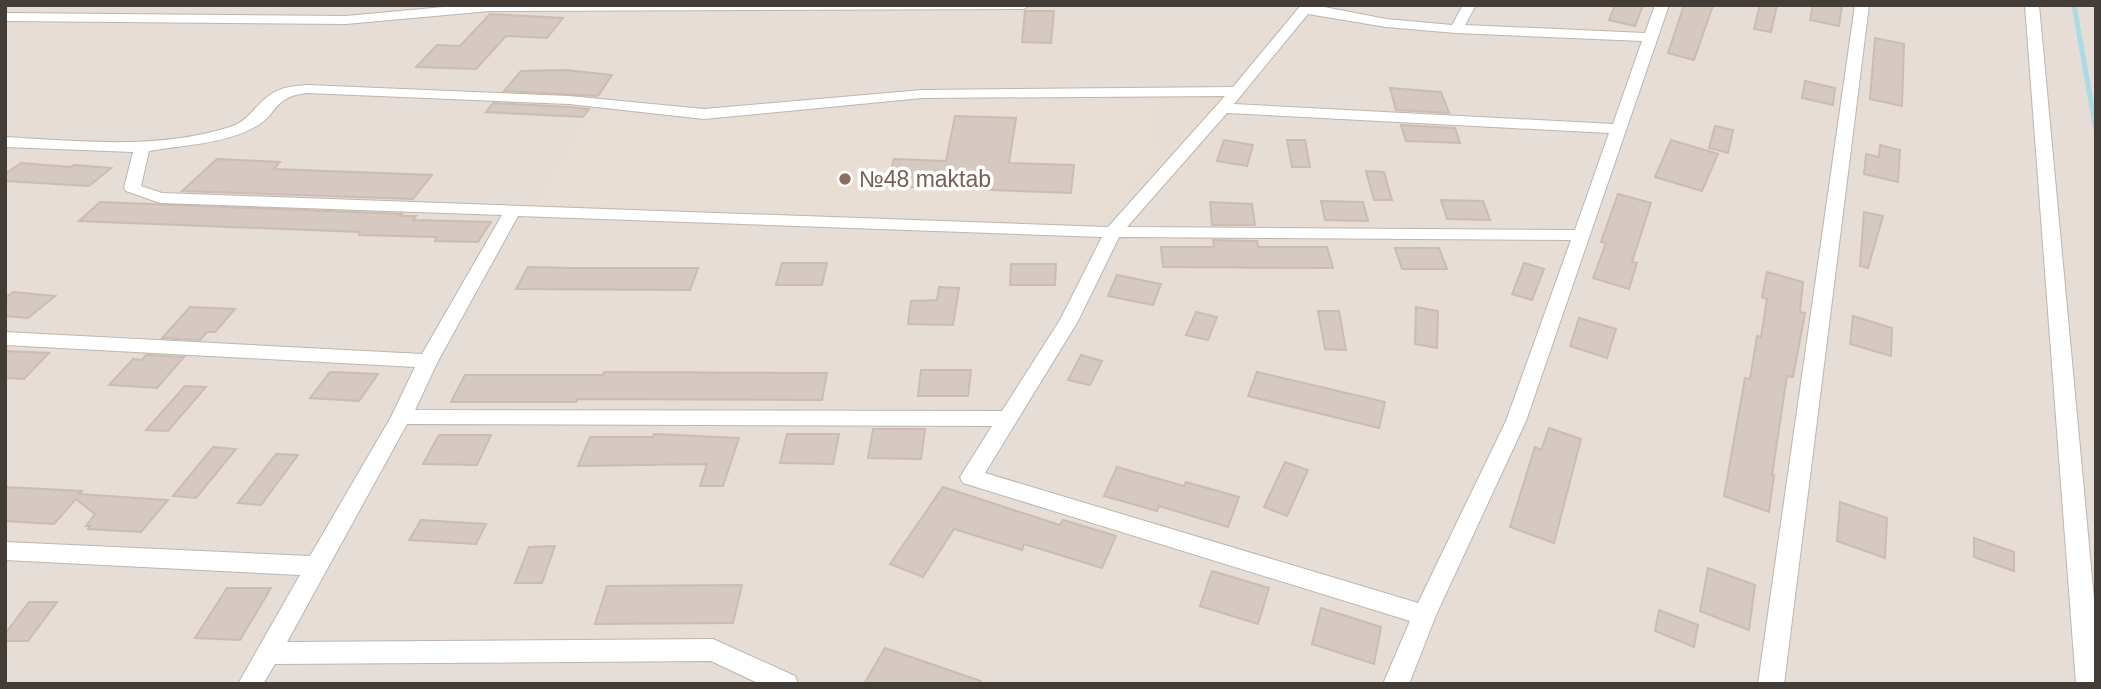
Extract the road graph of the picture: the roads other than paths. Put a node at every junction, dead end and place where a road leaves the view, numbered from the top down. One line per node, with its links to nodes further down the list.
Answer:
1 (1024, 5): 7 (street)
2 (1470, 5): 8 (street)
3 (1662, 5): 9 (street)
4 (1862, 5): 29 (street)
5 (2032, 5): 30 (street)
6 (1306, 7): 8 (street); 10 (street)
7 (5, 17)
8 (1456, 29): 9 (street)
9 (1651, 37): 12 (street)
10 (1238, 91): 11 (street); 14 (street)
11 (1223, 108): 12 (street); 16 (street)
12 (1618, 129): 17 (street)
13 (5, 142): 14 (street)
14 (142, 148): 15 (street)
15 (513, 210): 16 (street); 19 (street)
16 (1114, 232): 17 (street); 21 (street)
17 (1583, 235): 24 (street)
18 (5, 338): 19 (street)
19 (428, 361): 20 (street)
20 (401, 417): 21 (street); 23 (street)
21 (1005, 419): 24 (street)
22 (5, 551): 23 (street)
23 (317, 566): 25 (street)
24 (1424, 615): 28 (street)
25 (267, 653): 26 (street); 27 (street)
26 (250, 684)
27 (786, 684)
28 (1396, 684)
29 (1771, 684)
30 (2089, 684)

